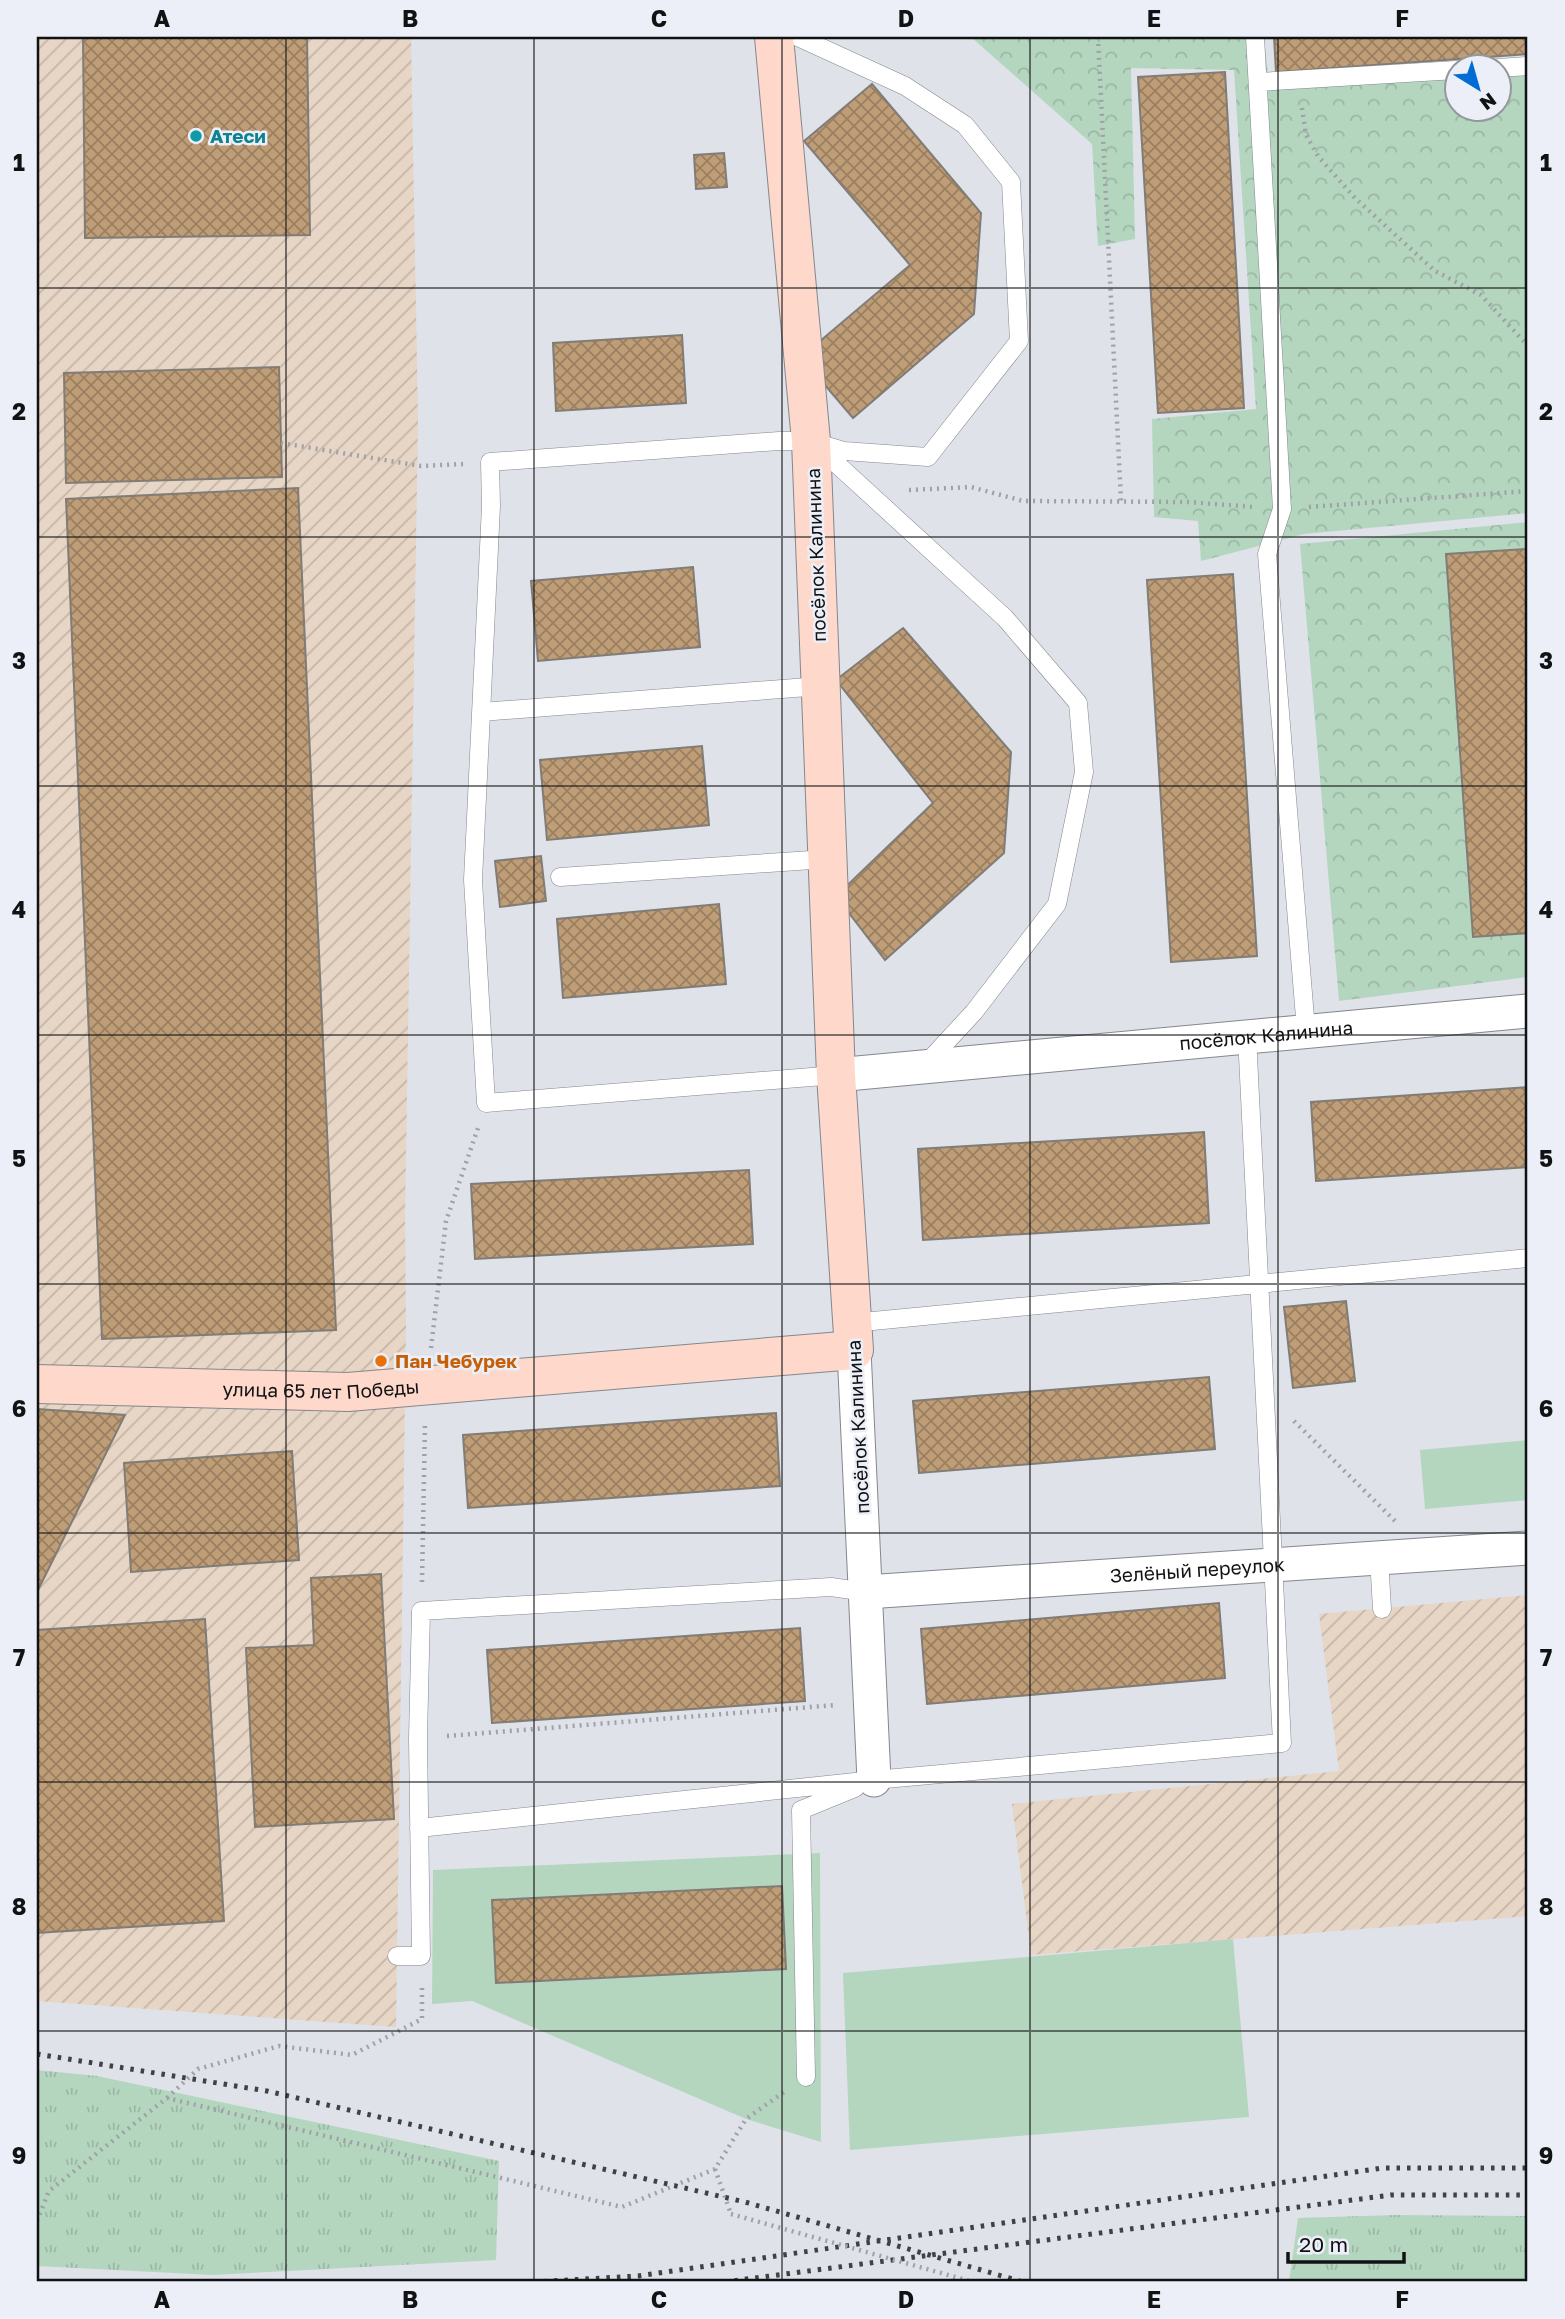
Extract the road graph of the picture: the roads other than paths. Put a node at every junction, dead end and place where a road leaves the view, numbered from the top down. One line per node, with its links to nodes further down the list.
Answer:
1 (774, 37): 6 (street, посёлок Калинина)
2 (798, 37): 6 (lane)
3 (1255, 37): 5 (lane)
4 (1442, 72): 5 (lane)
5 (1258, 82): 12 (lane)
6 (811, 441): 7 (street, посёлок Калинина); 8 (lane); 14 (lane)
7 (821, 686): 8 (lane); 9 (street, посёлок Калинина)
8 (481, 712): 15 (lane)
9 (827, 859): 10 (lane); 15 (street, посёлок Калинина)
10 (560, 877)
11 (1528, 1011): 12 (street, посёлок Калинина)
12 (1306, 1030): 13 (street, посёлок Калинина)
13 (1247, 1036): 14 (street, посёлок Калинина); 17 (lane)
14 (923, 1067): 15 (street, посёлок Калинина)
15 (836, 1075): 18 (street, посёлок Калинина)
16 (1528, 1258): 17 (lane)
17 (1261, 1284): 18 (lane); 22 (lane)
18 (853, 1336): 19 (street, улица 65 лет Победы); 23 (street, посёлок Калинина)
19 (37, 1384)
20 (1528, 1548): 21 (street, Зелёный переулок)
21 (1379, 1558): 22 (street, Зелёный переулок); 24 (lane)
22 (1275, 1564): 23 (street, Зелёный переулок); 25 (lane)
23 (866, 1592): 25 (street, посёлок Калинина); 26 (lane)
24 (1382, 1609)
25 (874, 1780): 26 (lane); 28 (lane)
26 (419, 1828): 27 (lane)
27 (397, 1956)
28 (806, 2077)

